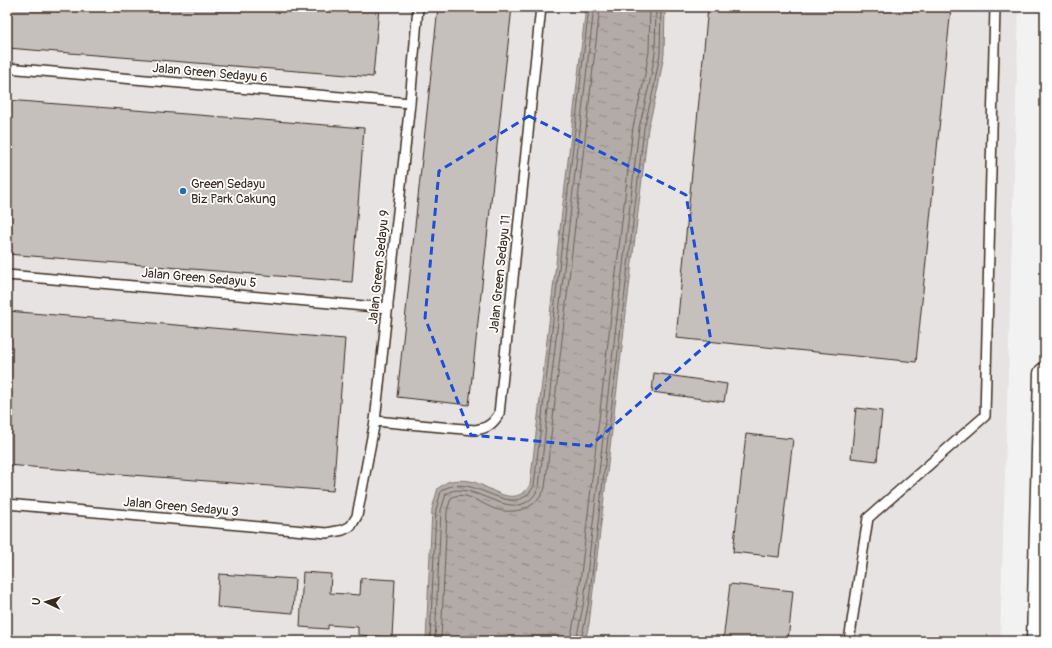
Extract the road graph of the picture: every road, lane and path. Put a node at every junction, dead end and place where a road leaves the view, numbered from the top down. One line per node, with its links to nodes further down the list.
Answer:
1 (418, 7): 5 (lane, Jalan Green Sedayu 9)
2 (541, 7): 9 (lane, Jalan Green Sedayu 11)
3 (995, 7): 12 (lane)
4 (7, 68): 5 (lane, Jalan Green Sedayu 6)
5 (410, 103): 7 (lane, Jalan Green Sedayu 9)
6 (7, 275): 7 (lane, Jalan Green Sedayu 5)
7 (388, 308): 9 (lane, Jalan Green Sedayu 9)
8 (1045, 374): 13 (street)
9 (375, 421): 11 (lane, Jalan Green Sedayu 9)
10 (7, 504): 11 (lane, Jalan Green Sedayu 3)
11 (351, 526)
12 (849, 641)
13 (1038, 641)

